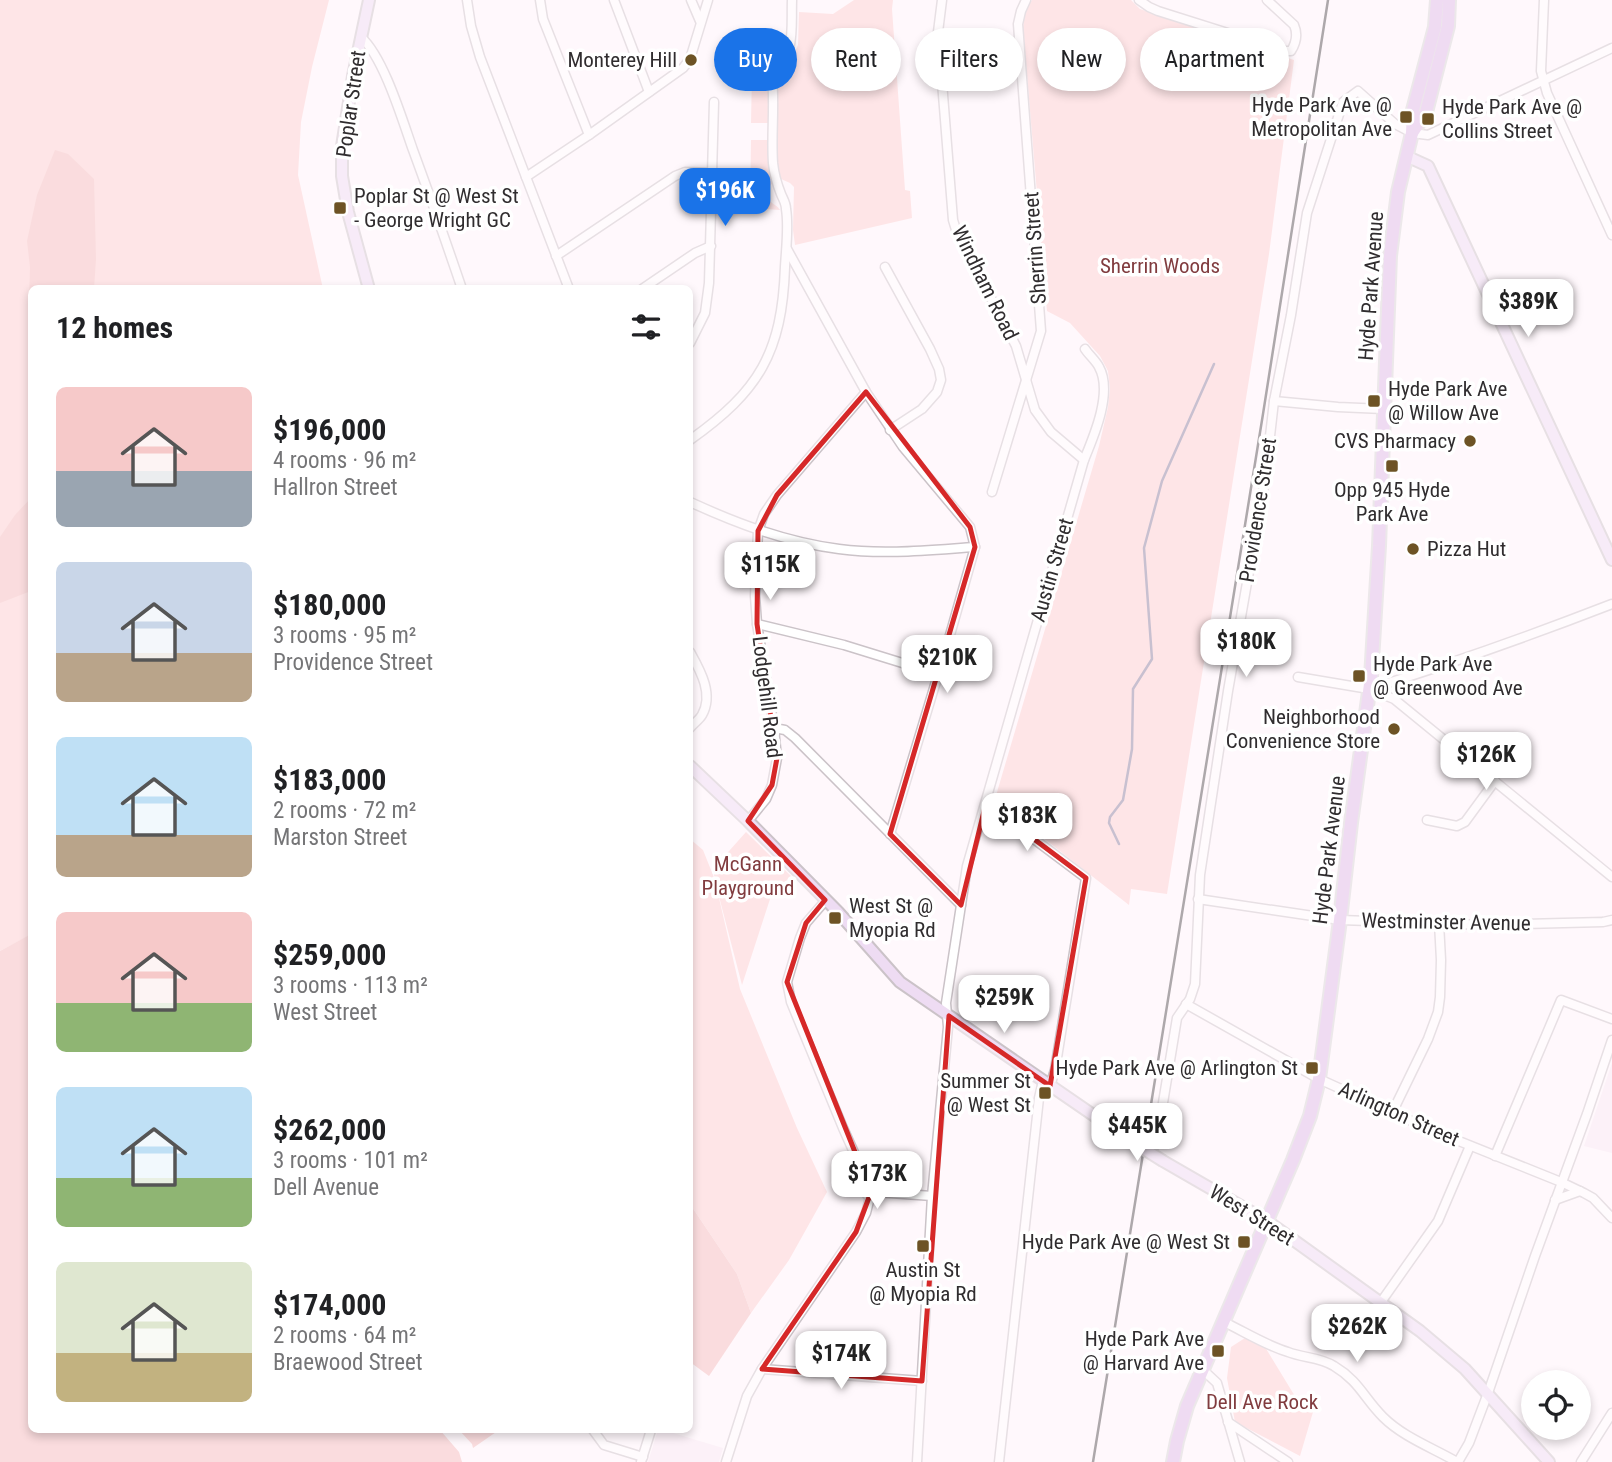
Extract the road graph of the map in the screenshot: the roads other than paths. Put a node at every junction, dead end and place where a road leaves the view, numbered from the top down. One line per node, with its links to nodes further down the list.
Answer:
1 (369, 0): 16 (street, Poplar Street)
2 (467, 0): 25 (street)
3 (540, 0): 22 (street)
4 (614, 0): 19 (street)
5 (691, 0): 15 (street)
6 (708, 0): 15 (street)
7 (792, 0): 28 (street)
8 (942, 0): 37 (street, Windham Road)
9 (1026, 0): 37 (street, Sherrin Street)
10 (1139, 0): 11 (street)
11 (1266, 0)
12 (1437, 0): 21 (main road, Hyde Park Avenue)
13 (1449, 0): 21 (main road, Hyde Park Avenue)
14 (1544, 0): 18 (street)
15 (700, 21): 19 (street)
16 (361, 37): 31 (street, Poplar Street); 32 (street)
17 (1612, 48): 18 (street)
18 (1544, 80): 21 (street); 26 (street)
19 (649, 92): 22 (street)
20 (714, 102): 24 (street)
21 (1412, 133): 23 (main road, Hyde Park Avenue); 39 (street, Providence Street)
22 (589, 135): 25 (street)
23 (1406, 156): 40 (main road, Hyde Park Avenue); 48 (street)
24 (712, 173): 27 (street); 29 (street)
25 (526, 177): 29 (street)
26 (1612, 235)
27 (710, 246): 34 (street); 35 (street)
28 (786, 247): 38 (street); 42 (street)
29 (556, 256): 33 (street)
30 (885, 267): 41 (street)
31 (368, 285)
32 (461, 285)
33 (567, 285)
34 (648, 285)
35 (693, 337)
36 (1085, 349): 43 (street, Austin Street)
37 (1026, 381): 43 (street, Windham Road); 44 (street, Sherrin Street)
38 (866, 392): 41 (street); 46 (street, Lodgehill Road)
39 (1274, 401): 40 (street); 66 (street, Providence Street)
40 (1383, 409): 55 (main road, Hyde Park Avenue)
41 (890, 430): 47 (street)
42 (693, 438)
43 (1084, 460): 61 (street, Austin Street)
44 (992, 492)
45 (693, 503): 46 (street)
46 (758, 531): 47 (street); 50 (street, Lodgehill Road)
47 (975, 547): 52 (street)
48 (1612, 560)
49 (1612, 604): 54 (street)
50 (757, 624): 52 (street); 58 (street, Lodgehill Road)
51 (693, 658): 57 (street)
52 (938, 674): 64 (street)
53 (1298, 677): 55 (street)
54 (1396, 680): 55 (street); 56 (street)
55 (1369, 688): 56 (street); 69 (main road, Hyde Park Avenue)
56 (1394, 699): 60 (street)
57 (693, 725)
58 (774, 728): 63 (street, Lodgehill Road); 64 (street)
59 (693, 769): 63 (street, West Street)
60 (1495, 781): 62 (street); 65 (street)
61 (986, 803): 68 (street, Austin Street); 77 (street)
62 (1427, 820)
63 (748, 821): 67 (street, West Street)
64 (890, 834): 68 (street)
65 (1612, 877)
66 (1198, 899): 69 (street, Westminster Avenue); 72 (street, Providence Street)
67 (826, 900): 73 (street, West Street); 84 (street)
68 (961, 905): 73 (street, Austin Street)
69 (1340, 920): 71 (street, Westminster Avenue); 76 (main road, Hyde Park Avenue)
70 (1612, 920): 71 (street, Westminster Avenue)
71 (1439, 923): 78 (street)
72 (1186, 1004): 76 (street, Arlington Street); 79 (street, Providence Street)
73 (947, 1015): 77 (street, West Street); 85 (street, Austin Street)
74 (1612, 1019): 81 (street)
75 (1612, 1040): 82 (street)
76 (1319, 1079): 78 (street, Arlington Street); 88 (main road, Hyde Park Avenue)
77 (1047, 1084): 88 (street, West Street, bridge); 102 (street)
78 (1392, 1113): 80 (street, Arlington Street)
79 (1156, 1145)
80 (1470, 1146): 81 (street, Arlington Street); 89 (street)
81 (1495, 1156): 82 (street, Arlington Street)
82 (1561, 1182): 83 (street, Arlington Street); 86 (street)
83 (1580, 1191): 86 (street); 87 (street, Arlington Street)
84 (873, 1194): 85 (street); 91 (street)
85 (932, 1196): 93 (street, Austin Street)
86 (1555, 1200): 94 (street)
87 (1612, 1219)
88 (1267, 1221): 89 (street, West Street); 90 (main road, Hyde Park Avenue)
89 (1381, 1302): 94 (street, West Street)
90 (1224, 1322): 92 (main road, Hyde Park Avenue); 106 (street)
91 (762, 1369): 93 (street); 100 (street)
92 (1203, 1370): 96 (street); 103 (main road, Hyde Park Avenue)
93 (922, 1381): 101 (street, Austin Street)
94 (1488, 1393): 106 (street); 107 (street, West Street)
95 (1612, 1413): 108 (street)
96 (1228, 1422): 104 (street); 105 (street)
97 (595, 1433): 99 (street)
98 (650, 1433): 99 (street)
99 (642, 1459)
100 (726, 1462)
101 (917, 1462)
102 (999, 1462)
103 (1173, 1462)
104 (1240, 1462)
105 (1288, 1462)
106 (1457, 1462)
107 (1549, 1462)
108 (1581, 1462)

